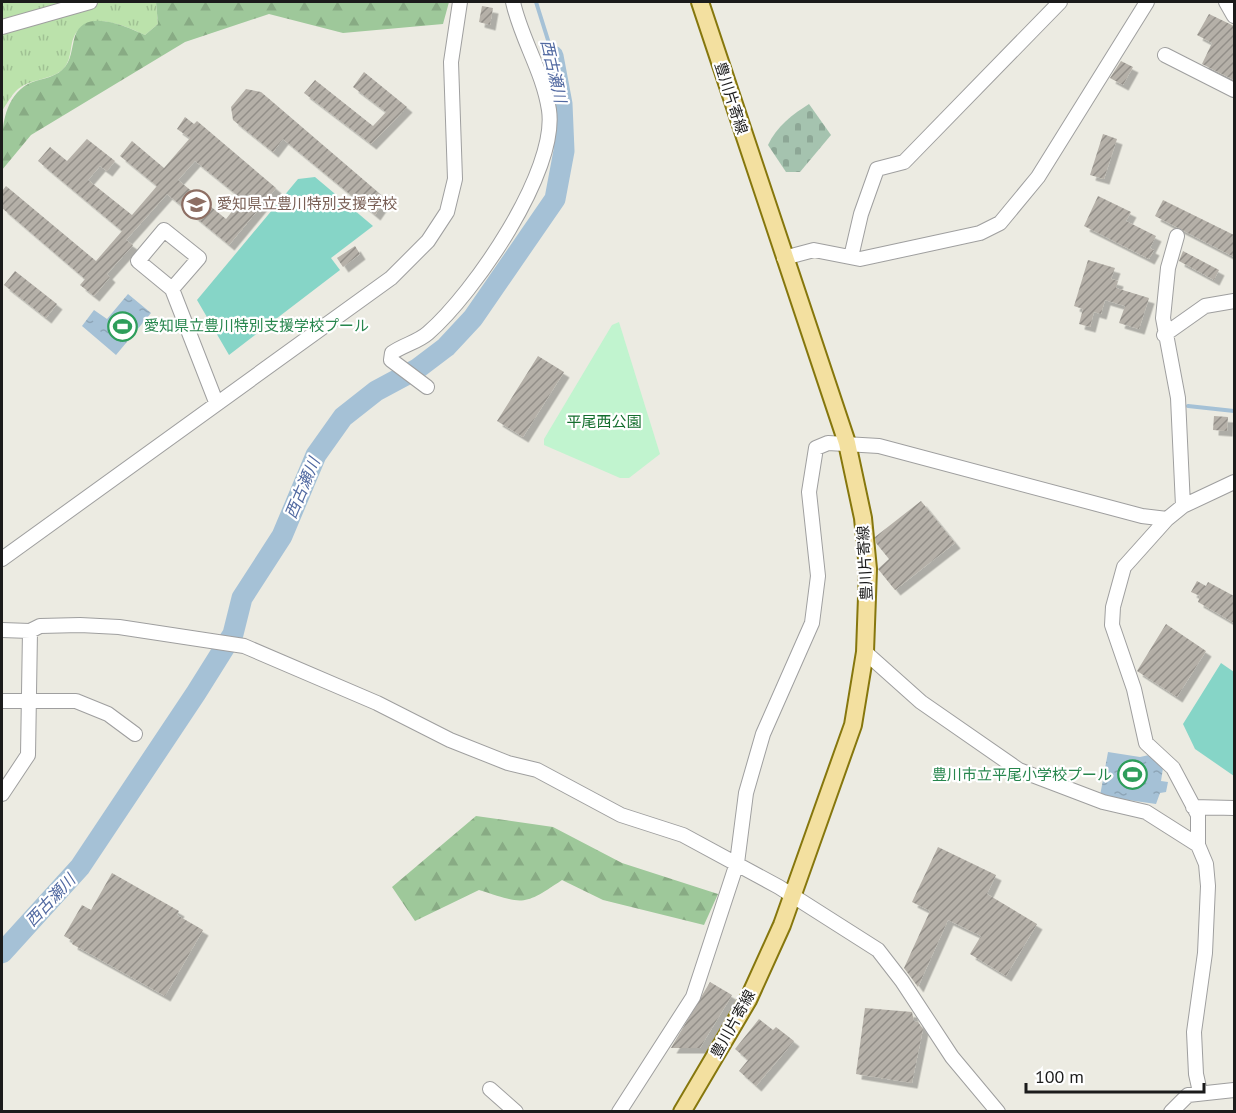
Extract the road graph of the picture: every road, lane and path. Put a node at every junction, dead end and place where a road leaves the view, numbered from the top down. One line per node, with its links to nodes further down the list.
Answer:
1 (90, 2): 9 (street)
2 (460, 2): 19 (street)
3 (513, 2): 18 (street)
4 (700, 2): 14 (main road, 豊川片寄線)
5 (1060, 2): 13 (street)
6 (1147, 2): 13 (street)
7 (1226, 2): 8 (street)
8 (1234, 16)
9 (2, 27)
10 (1165, 55): 11 (street)
11 (1234, 90)
12 (1177, 236): 17 (street)
13 (851, 257): 14 (street)
14 (784, 258): 20 (main road, 豊川片寄線)
15 (172, 289): 15 (street); 19 (street)
16 (1234, 301): 17 (street)
17 (1164, 335): 22 (street)
18 (427, 387)
19 (216, 402): 24 (street)
20 (847, 443): 23 (street); 27 (main road, 豊川片寄線); 35 (street)
21 (1233, 484): 22 (street)
22 (1184, 506): 23 (street)
23 (1167, 519): 32 (street)
24 (2, 559)
25 (2, 630): 26 (street)
26 (30, 631): 29 (street); 35 (street)
27 (865, 652): 34 (street); 36 (main road, 豊川片寄線)
28 (2, 701): 29 (street)
29 (29, 701): 30 (street); 31 (street)
30 (135, 734)
31 (2, 794)
32 (1193, 807): 33 (street); 34 (street)
33 (1234, 808)
34 (1198, 845): 39 (street)
35 (737, 863): 36 (street); 41 (street)
36 (793, 896): 42 (main road, 豊川片寄線); 43 (street)
37 (490, 1089): 40 (street)
38 (1234, 1090): 39 (street)
39 (1200, 1092): 44 (street)
40 (516, 1112)
41 (619, 1112)
42 (682, 1112)
43 (998, 1112)
44 (1171, 1112)

